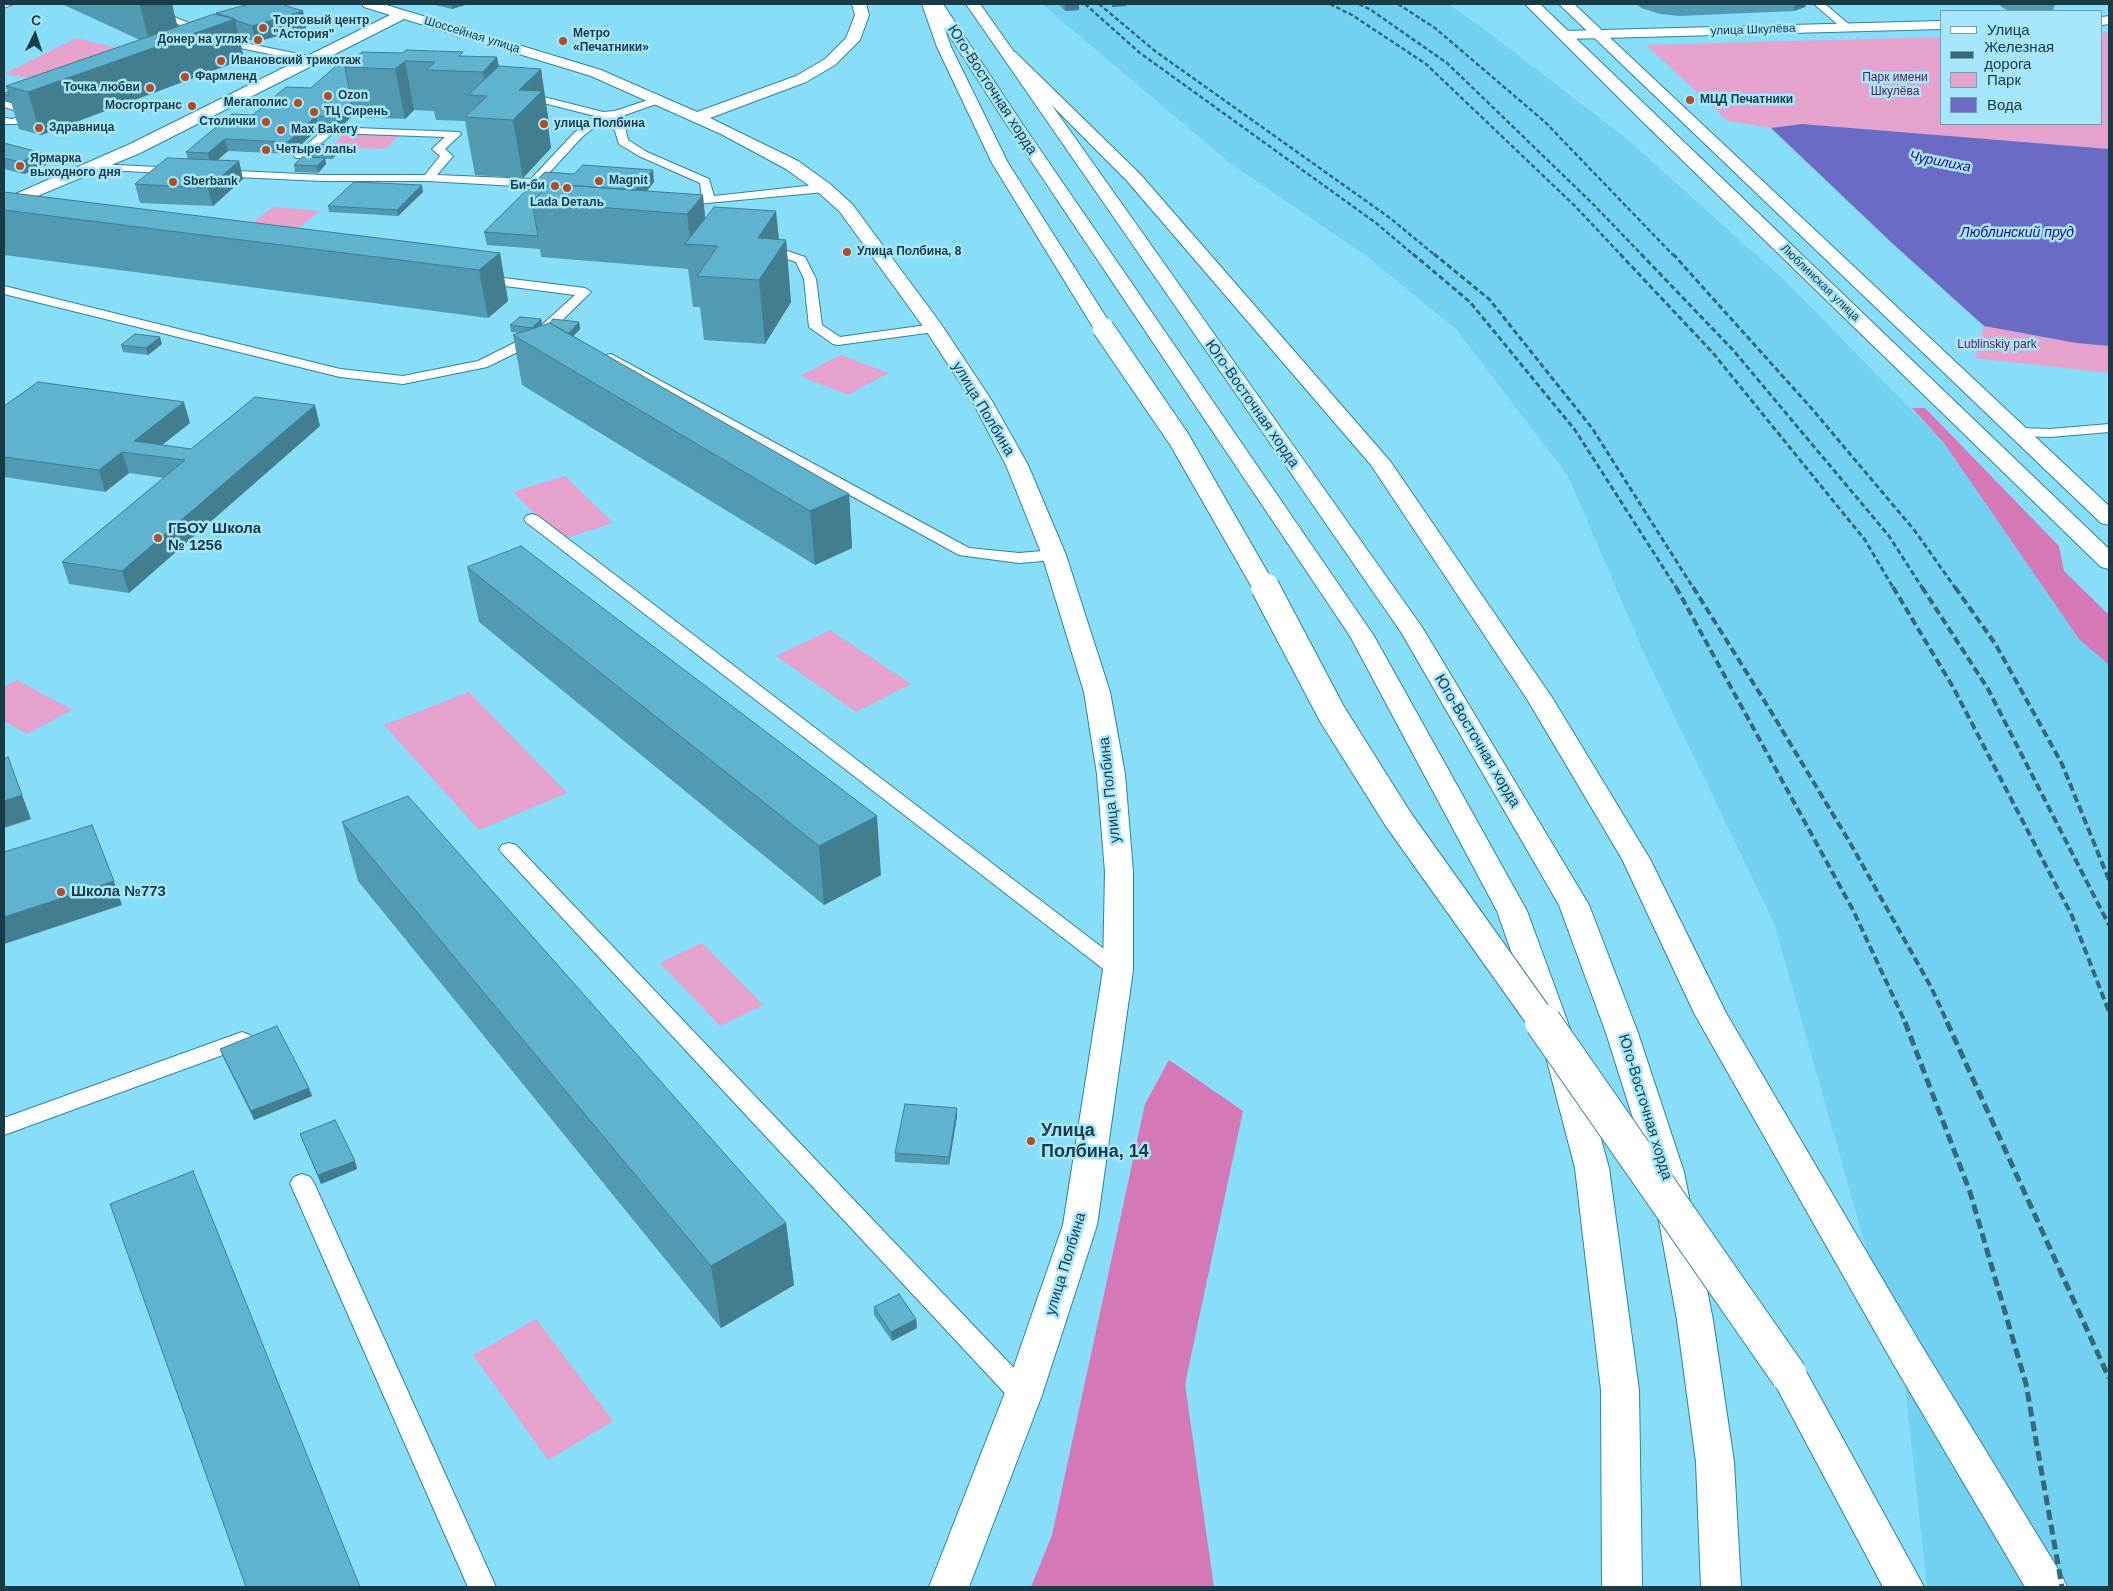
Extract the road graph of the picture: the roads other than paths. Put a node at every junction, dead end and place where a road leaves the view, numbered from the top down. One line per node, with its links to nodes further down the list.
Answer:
1 (8, 4): 11 (lane)
2 (135, 4): 18 (lane)
3 (369, 4): 12 (main road)
4 (859, 4): 24 (main road)
5 (929, 4): 56 (main road, bridge)
6 (936, 4): 54 (main road, Юго-Восточная хорда)
7 (973, 4): 17 (main road, Юго-Восточная хорда)
8 (1532, 4): 16 (main road, Люблинская улица)
9 (1566, 4): 15 (main road, Люблинская улица)
10 (1819, 4): 14 (lane)
11 (4, 5)
12 (403, 14): 18 (main road, Шоссейная улица); 20 (main road, Шоссейная улица)
13 (1940, 25): 14 (main road, улица Шкулёва)
14 (1847, 27): 15 (main road, улица Шкулёва)
15 (1599, 34): 16 (main road, улица Шкулёва); 41 (main road, Люблинская улица)
16 (1565, 35): 45 (main road, Люблинская улица)
17 (1010, 55): 55 (main road, Юго-Восточная хорда); 57 (main road)
18 (313, 60): 27 (main road, Шоссейная улица)
19 (510, 93): 23 (lane)
20 (658, 100): 22 (lane); 24 (main road, Шоссейная улица)
21 (4, 104): 25 (lane)
22 (616, 114): 23 (lane); 33 (lane)
23 (603, 115): 30 (lane)
24 (697, 117): 31 (main road, улица Полбина)
25 (4, 121)
26 (300, 156): 30 (lane)
27 (95, 167): 28 (lane); 32 (main road, Шоссейная улица)
28 (187, 171)
29 (206, 172): 30 (lane)
30 (428, 178)
31 (824, 188): 33 (lane); 38 (main road, улица Полбина)
32 (9, 200)
33 (709, 200): 34 (lane)
34 (671, 204)
35 (748, 245): 38 (lane)
36 (470, 277): 37 (lane)
37 (4, 290)
38 (934, 328): 44 (main road, улица Полбина)
39 (603, 354): 44 (lane)
40 (2109, 428): 41 (lane)
41 (2017, 432): 42 (main road, Люблинская улица)
42 (2109, 518)
43 (532, 519): 47 (lane)
44 (1054, 555): 47 (main road, улица Полбина)
45 (2109, 562)
46 (509, 849): 51 (lane)
47 (1118, 970): 51 (main road, улица Полбина)
48 (242, 1040): 49 (lane)
49 (4, 1127)
50 (302, 1183): 52 (lane)
51 (1023, 1395): 53 (main road, улица Полбина)
52 (482, 1587)
53 (949, 1587)
54 (1622, 1587)
55 (1721, 1587)
56 (1904, 1587)
57 (2046, 1587)

